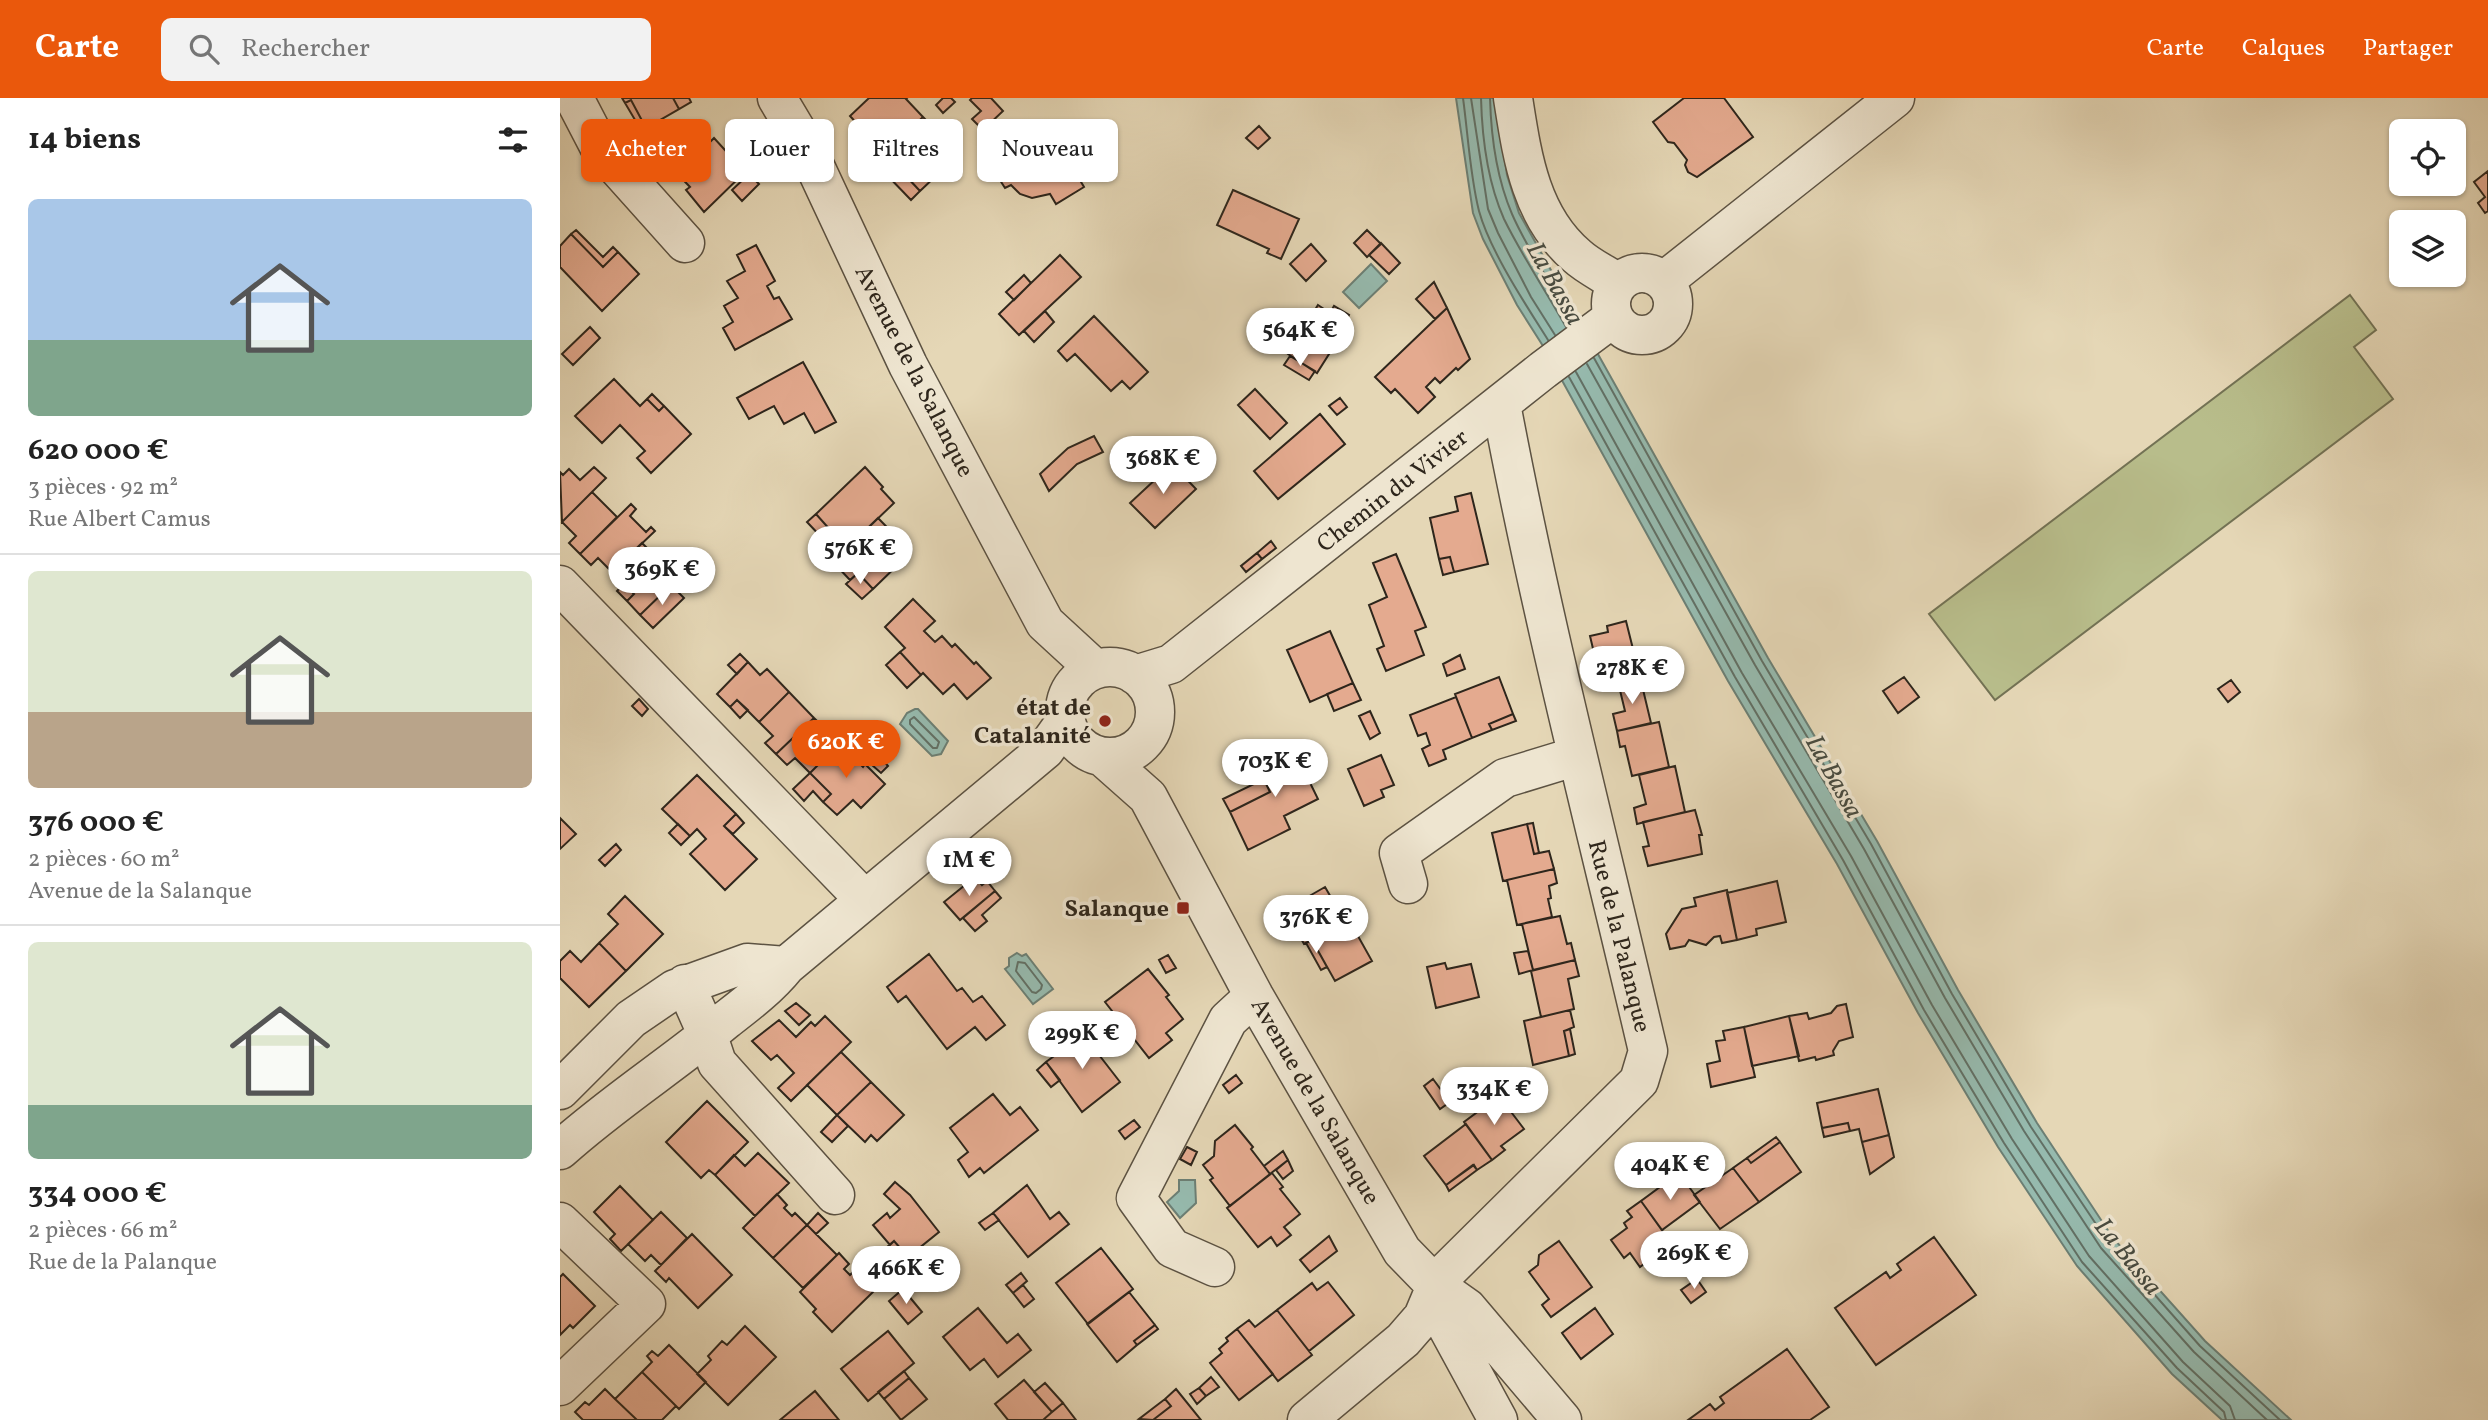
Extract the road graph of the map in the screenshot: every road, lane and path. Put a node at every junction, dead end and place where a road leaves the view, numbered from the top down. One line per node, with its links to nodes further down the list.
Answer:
1 (574, 98): 5 (street)
2 (1513, 98): 7 (street)
3 (1895, 98): 6 (street)
4 (784, 104): 10 (street, Avenue de la Salanque)
5 (685, 243)
6 (1664, 281): 7 (street); 7 (street)
7 (1609, 310): 8 (street, Chemin du Vivier)
8 (1502, 404): 12 (street, Chemin du Vivier); 15 (street, Rue de la Palanque)
9 (560, 585): 18 (street)
10 (1045, 623): 11 (street, Avenue de la Salanque); 13 (street, Avenue de la Salanque)
11 (1095, 669): 12 (street); 13 (street)
12 (1153, 679): 14 (street)
13 (1072, 737): 14 (street); 16 (street, Avenue de la Salanque); 18 (street)
14 (1144, 742): 16 (street, Avenue de la Salanque)
15 (1577, 756): 17 (street); 28 (street, Rue de la Palanque)
16 (1148, 797): 21 (street, Avenue de la Salanque)
17 (1408, 884)
18 (865, 900): 19 (street)
19 (786, 966): 20 (street); 22 (street)
20 (685, 984): 22 (street); 23 (street)
21 (1254, 996): 27 (street); 28 (street, Avenue de la Salanque)
22 (708, 1035): 24 (street); 25 (street)
23 (560, 1090)
24 (560, 1150)
25 (835, 1195)
26 (560, 1222): 29 (street)
27 (1215, 1267)
28 (1436, 1286): 30 (street, Rue de la Palanque); 31 (street); 32 (street, Avenue de la Salanque)
29 (560, 1386)
30 (1307, 1420)
31 (1497, 1420)
32 (1562, 1420)

